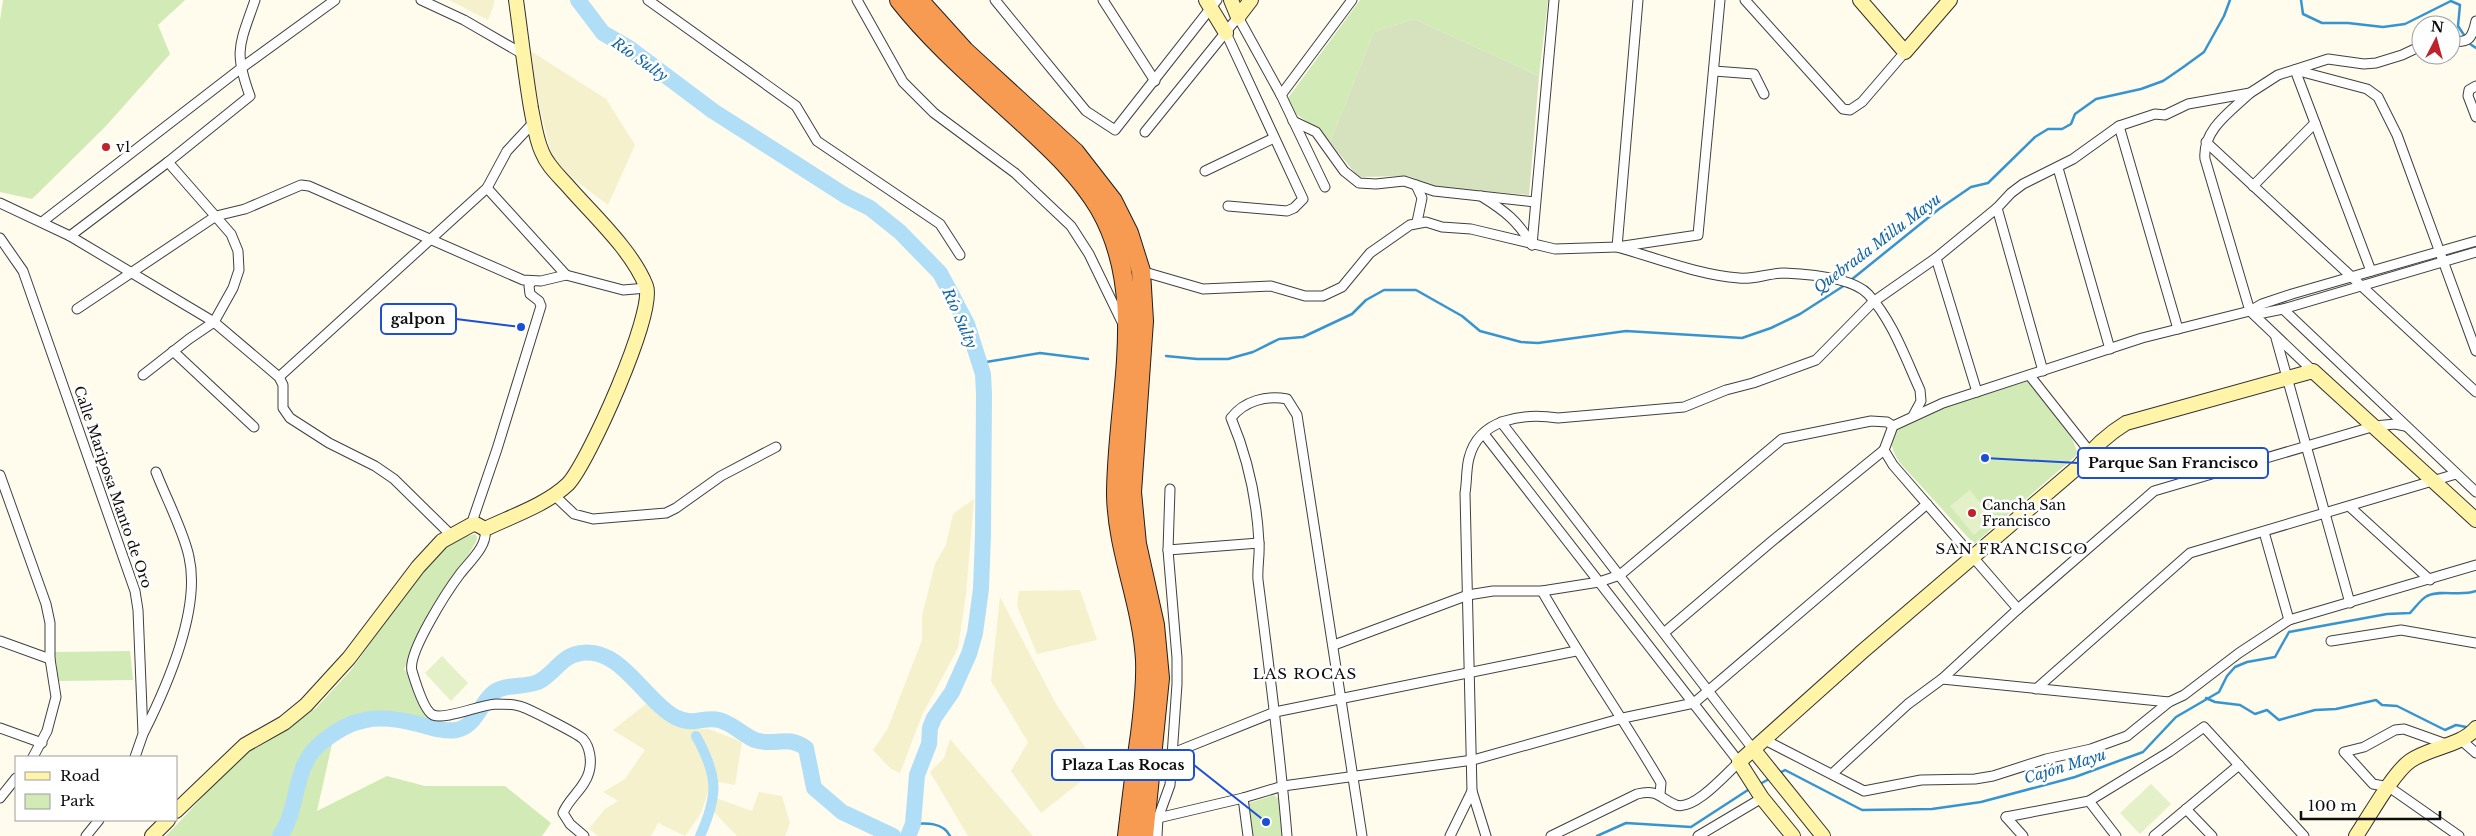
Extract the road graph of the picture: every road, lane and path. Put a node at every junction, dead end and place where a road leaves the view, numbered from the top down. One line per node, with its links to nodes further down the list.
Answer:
1 (255, 0): 28 (street)
2 (335, 0): 28 (street)
3 (421, 0): 27 (street)
4 (516, 0): 27 (street)
5 (648, 0): 67 (street)
6 (857, 0): 84 (street)
7 (899, 0): 84 (highway)
8 (919, 0): 70 (highway)
9 (995, 0): 31 (street)
10 (1103, 0): 31 (street)
11 (1231, 0): 21 (street)
12 (1250, 0): 21 (street)
13 (1352, 0): 35 (street)
14 (1554, 0): 52 (street)
15 (1638, 0): 64 (street)
16 (1720, 0): 30 (street)
17 (1745, 0): 26 (street)
18 (1860, 0): 26 (street)
19 (1950, 0): 26 (street)
20 (1211, 2): 23 (street); 31 (street)
21 (1238, 17): 23 (street); 35 (street)
22 (2476, 22): 24 (street)
23 (1226, 33): 41 (street); 42 (street)
24 (2461, 42)
25 (2411, 51): 29 (street)
26 (1905, 52)
27 (521, 53): 38 (street)
28 (240, 69): 44 (street); 57 (street)
29 (2295, 70): 33 (street); 39 (street); 65 (street)
30 (1714, 71): 34 (street); 64 (street)
31 (1155, 81)
32 (2476, 86): 36 (street)
33 (2250, 93): 40 (street); 43 (street)
34 (1764, 94)
35 (1281, 95): 37 (street)
36 (2476, 117)
37 (1294, 121): 47 (street); 49 (street)
38 (534, 122): 50 (street); 77 (street)
39 (2315, 123): 48 (street); 71 (street)
40 (2119, 126): 45 (street); 83 (street)
41 (1144, 132)
42 (1274, 138): 46 (street); 54 (street)
43 (2206, 142): 48 (street); 81 (street)
44 (168, 162): 56 (street); 59 (street)
45 (2058, 168): 55 (street); 86 (street)
46 (1205, 171)
47 (1416, 185): 51 (street); 58 (street)
48 (2253, 186): 74 (street)
49 (1325, 187)
50 (487, 188): 61 (street); 73 (street)
51 (1478, 194): 52 (street); 63 (street)
52 (1535, 202): 63 (street)
53 (0, 203): 57 (street)
54 (1228, 206)
55 (1997, 208): 68 (street); 89 (street)
56 (216, 216): 61 (street); 72 (street); 82 (street)
57 (42, 222): 59 (street)
58 (1417, 222): 63 (street); 70 (street)
59 (70, 236): 72 (street)
60 (0, 238): 153 (street, Calle Mariposa Manto de Oro)
61 (431, 240): 75 (street); 93 (street)
62 (2476, 241): 65 (street)
63 (1532, 245): 64 (street)
64 (1617, 247): 78 (street)
65 (2439, 252): 69 (street); 71 (street)
66 (2476, 252): 69 (street)
67 (960, 255)
68 (1936, 258): 78 (street); 95 (street)
69 (2442, 262): 76 (street); 88 (street)
70 (1141, 270): 186 (highway)
71 (2371, 271): 74 (street)
72 (132, 272): 79 (street); 82 (street)
73 (566, 275): 75 (street); 77 (street)
74 (2352, 277): 76 (street); 81 (street)
75 (532, 281): 119 (street)
76 (2361, 286): 80 (street); 96 (street)
77 (647, 288): 114 (street)
78 (1873, 302): 97 (street); 98 (street)
79 (77, 308)
80 (2283, 309): 81 (street); 101 (street)
81 (2250, 311): 83 (street); 85 (street)
82 (214, 322): 87 (street); 93 (street)
83 (2178, 329): 86 (street)
84 (1126, 331): 185 (highway)
85 (2276, 337): 90 (street); 94 (street)
86 (2110, 349): 89 (street)
87 (173, 351): 91 (street); 102 (street)
88 (2476, 351)
89 (2043, 371): 92 (street)
90 (2313, 371): 94 (street); 100 (street)
91 (143, 375)
92 (2030, 376): 95 (street); 107 (street)
93 (279, 377): 122 (street)
94 (2287, 379): 104 (street); 107 (street)
95 (1977, 392): 97 (street)
96 (2476, 392)
97 (1913, 416): 99 (street)
98 (1501, 422): 103 (street); 127 (street)
99 (1893, 426): 106 (street); 127 (street)
100 (2376, 426): 101 (street); 104 (street); 111 (street)
101 (2405, 426): 109 (street)
102 (254, 427)
103 (1484, 434): 129 (street); 131 (street)
104 (2306, 446): 117 (street); 133 (street)
105 (776, 447): 114 (street)
106 (1884, 450): 115 (street); 135 (street)
107 (2090, 452): 125 (street)
108 (156, 472): 153 (street)
109 (2456, 474): 111 (street); 113 (street)
110 (0, 475): 141 (street)
111 (2435, 481): 116 (street); 118 (street)
112 (1170, 490): 124 (street)
113 (2476, 492)
114 (554, 495): 120 (street)
115 (1927, 504): 125 (street); 145 (street)
116 (2350, 507): 117 (street); 128 (street)
117 (2324, 515): 121 (street); 132 (street)
118 (2476, 520)
119 (471, 525): 120 (street); 122 (street)
120 (485, 529): 184 (street)
121 (2264, 532): 134 (street); 144 (street)
122 (451, 535): 177 (street)
123 (1260, 543): 124 (street); 139 (street); 149 (street)
124 (1168, 550): 158 (street)
125 (1973, 557): 133 (street); 156 (street)
126 (2476, 565): 128 (street)
127 (1620, 575): 129 (street); 135 (street)
128 (2430, 580): 132 (street)
129 (1599, 582): 130 (street); 148 (street)
130 (1542, 590): 131 (street); 140 (street)
131 (1468, 595): 139 (street); 142 (street)
132 (2350, 603): 134 (street)
133 (2018, 609): 143 (street)
134 (2289, 620): 147 (street)
135 (1665, 632): 145 (street)
136 (0, 641): 141 (street)
137 (2331, 641): 138 (street)
138 (2476, 643)
139 (1334, 645): 146 (street)
140 (1576, 651): 142 (street); 150 (street)
141 (50, 659): 155 (street)
142 (1470, 673): 146 (street); 162 (street)
143 (1942, 679): 144 (street); 165 (street)
144 (2036, 689): 147 (street)
145 (1709, 690): 148 (street); 156 (street)
146 (1340, 699): 149 (street); 166 (street)
147 (2169, 702): 165 (street)
148 (1694, 703): 150 (street); 163 (street)
149 (1275, 712): 158 (street); 169 (street)
150 (1623, 718): 162 (street); 173 (street)
151 (0, 728): 155 (street)
152 (2475, 731): 154 (street)
153 (143, 734): 161 (street, Calle Mariposa Manto de Oro)
154 (2460, 739): 157 (street); 159 (street)
155 (42, 743): 160 (street)
156 (1758, 744): 163 (street); 165 (street); 168 (street)
157 (2446, 744): 170 (street); 170 (street)
158 (1173, 753): 179 (street)
159 (2476, 753)
160 (33, 756)
161 (135, 756)
162 (1472, 760): 166 (street); 172 (street)
163 (1739, 762): 171 (street); 173 (street)
164 (2239, 765): 176 (street); 178 (street); 201 (street)
165 (1832, 774)
166 (1353, 775): 169 (street); 190 (street)
167 (15, 779): 174 (street)
168 (1776, 779): 171 (street); 196 (street)
169 (1283, 786): 175 (street); 189 (street)
170 (2389, 787): 202 (street); 203 (street)
171 (1757, 790): 194 (street); 195 (street)
172 (1472, 791): 191 (street); 192 (street)
173 (1660, 794): 193 (street)
174 (0, 798)
175 (1243, 798): 179 (street); 188 (street)
176 (2089, 801): 197 (street); 198 (street)
177 (178, 809)
178 (2186, 809): 199 (street); 200 (street)
179 (1158, 818): 187 (street)
180 (98, 821): 182 (street)
181 (167, 821): 183 (street)
182 (86, 836)
183 (152, 836)
184 (584, 836)
185 (1127, 836)
186 (1144, 836)
187 (1157, 836)
188 (1248, 836)
189 (1287, 836)
190 (1362, 836)
191 (1450, 836)
192 (1486, 836)
193 (1551, 836)
194 (1698, 836)
195 (1793, 836)
196 (1823, 836)
197 (2023, 836)
198 (2116, 836)
199 (2154, 836)
200 (2212, 836)
201 (2304, 836)
202 (2356, 836)
203 (2459, 836)

